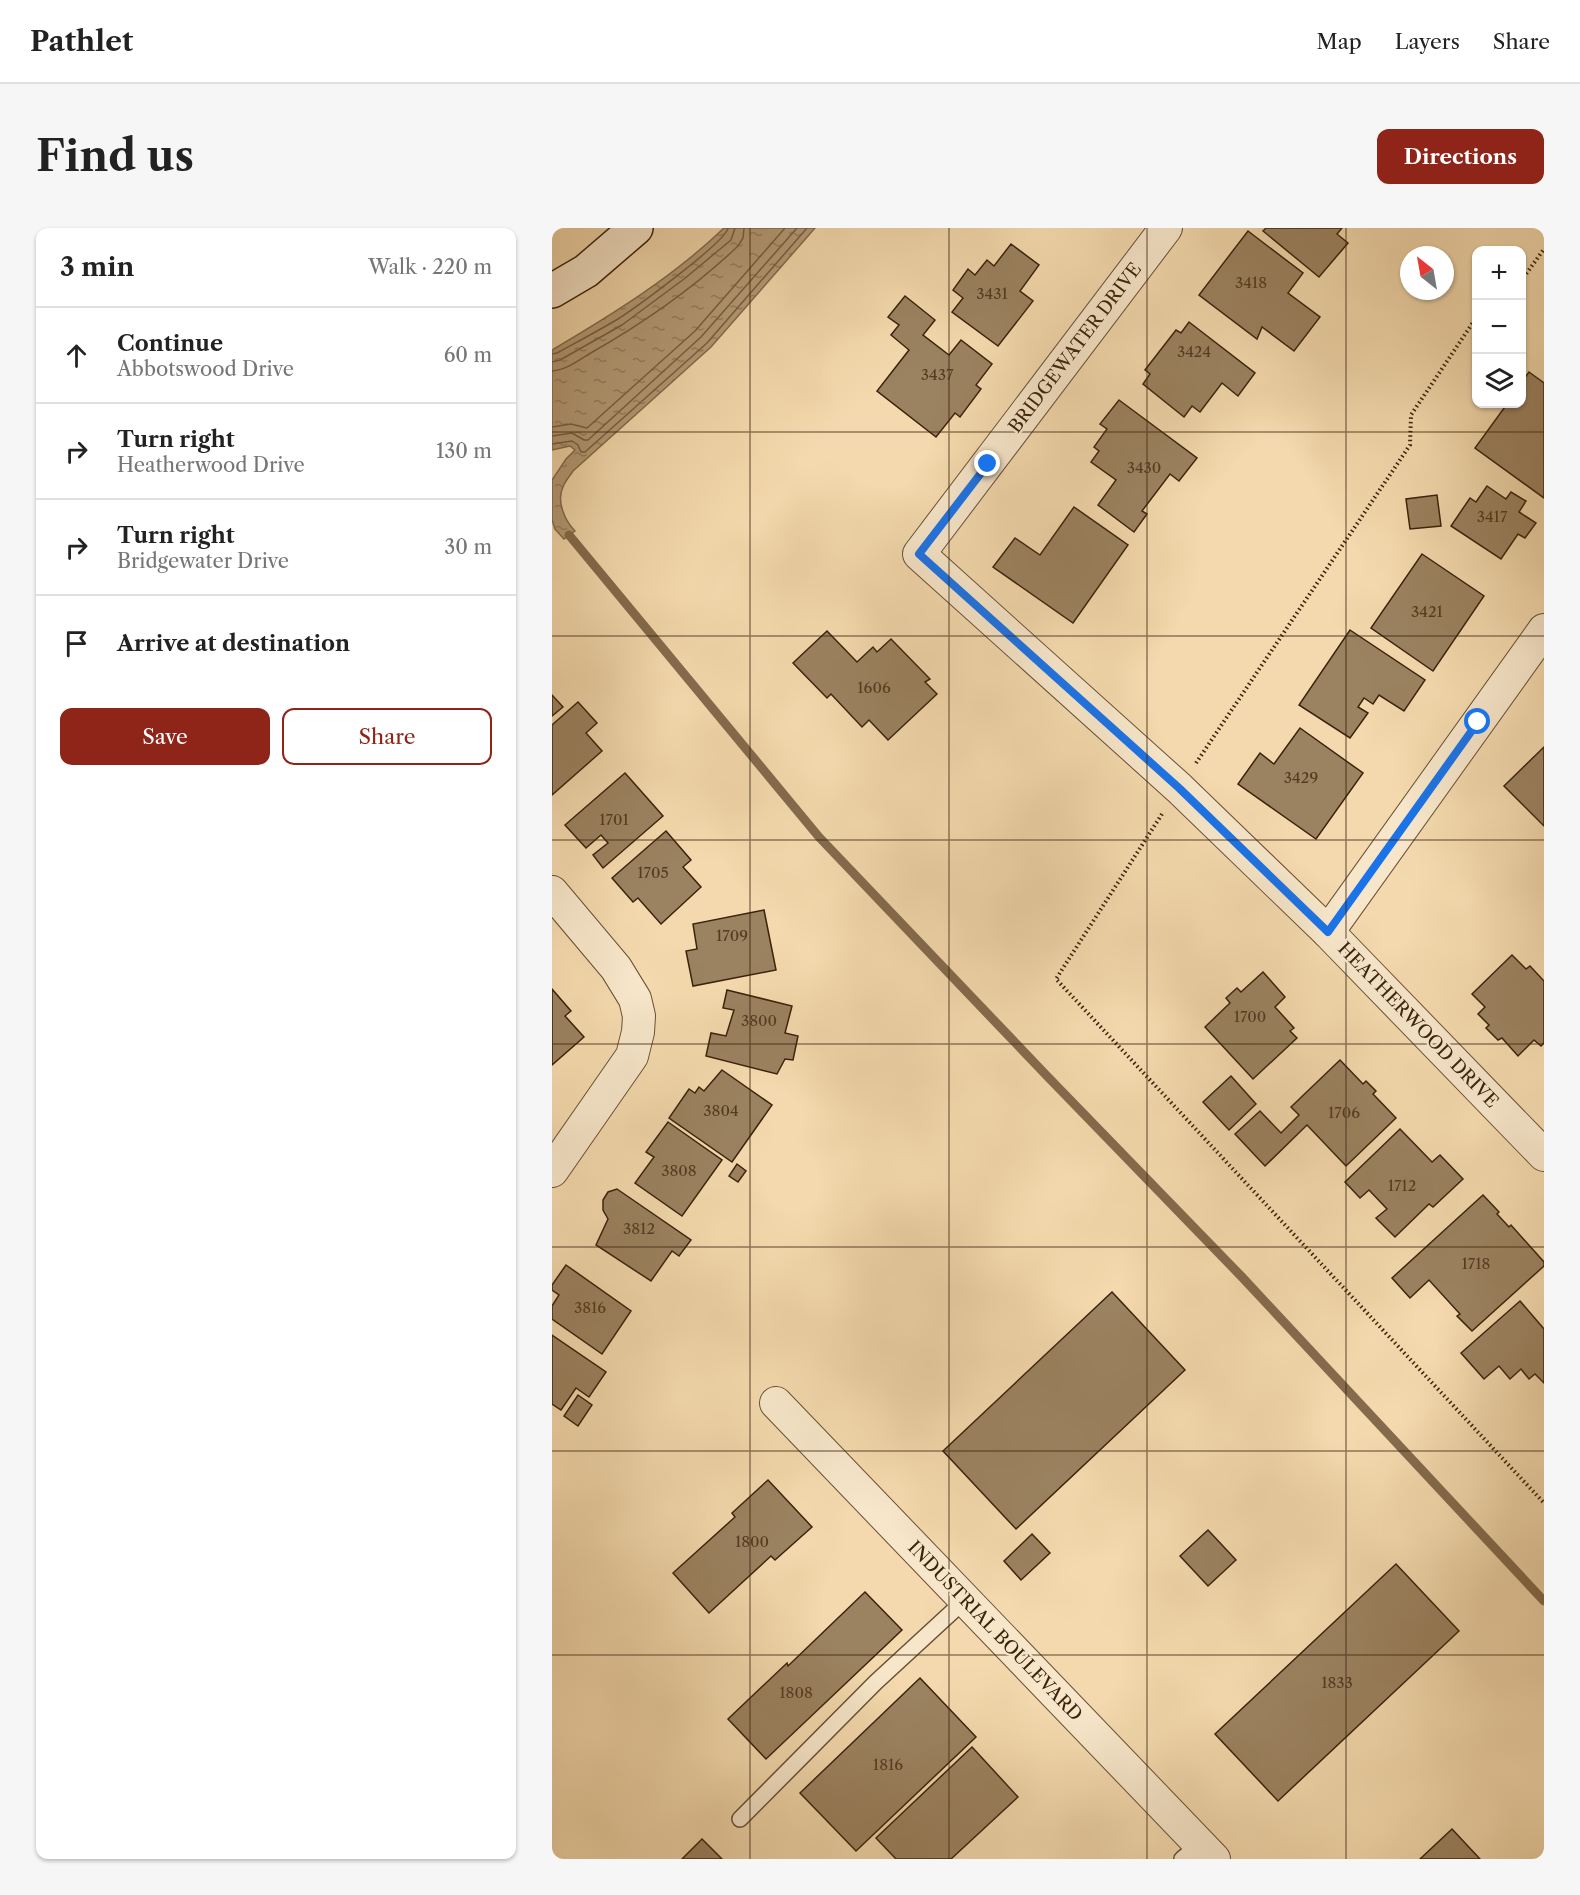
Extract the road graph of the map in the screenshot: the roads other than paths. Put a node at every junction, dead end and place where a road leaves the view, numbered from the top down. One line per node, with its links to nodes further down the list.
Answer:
1 (636, 228): 3 (main road)
2 (1166, 228): 4 (street, BRIDGEWATER DRIVE)
3 (552, 291)
4 (919, 554): 7 (street, HEATHERWOOD DRIVE)
5 (1544, 630): 7 (street)
6 (552, 892): 9 (street)
7 (1328, 932): 8 (street, HEATHERWOOD DRIVE)
8 (1544, 1155)
9 (552, 1171)
10 (776, 1403): 11 (street, INDUSTRIAL BOULEVARD)
11 (965, 1600): 12 (lane); 13 (street, INDUSTRIAL BOULEVARD)
12 (740, 1818)
13 (1199, 1854)

